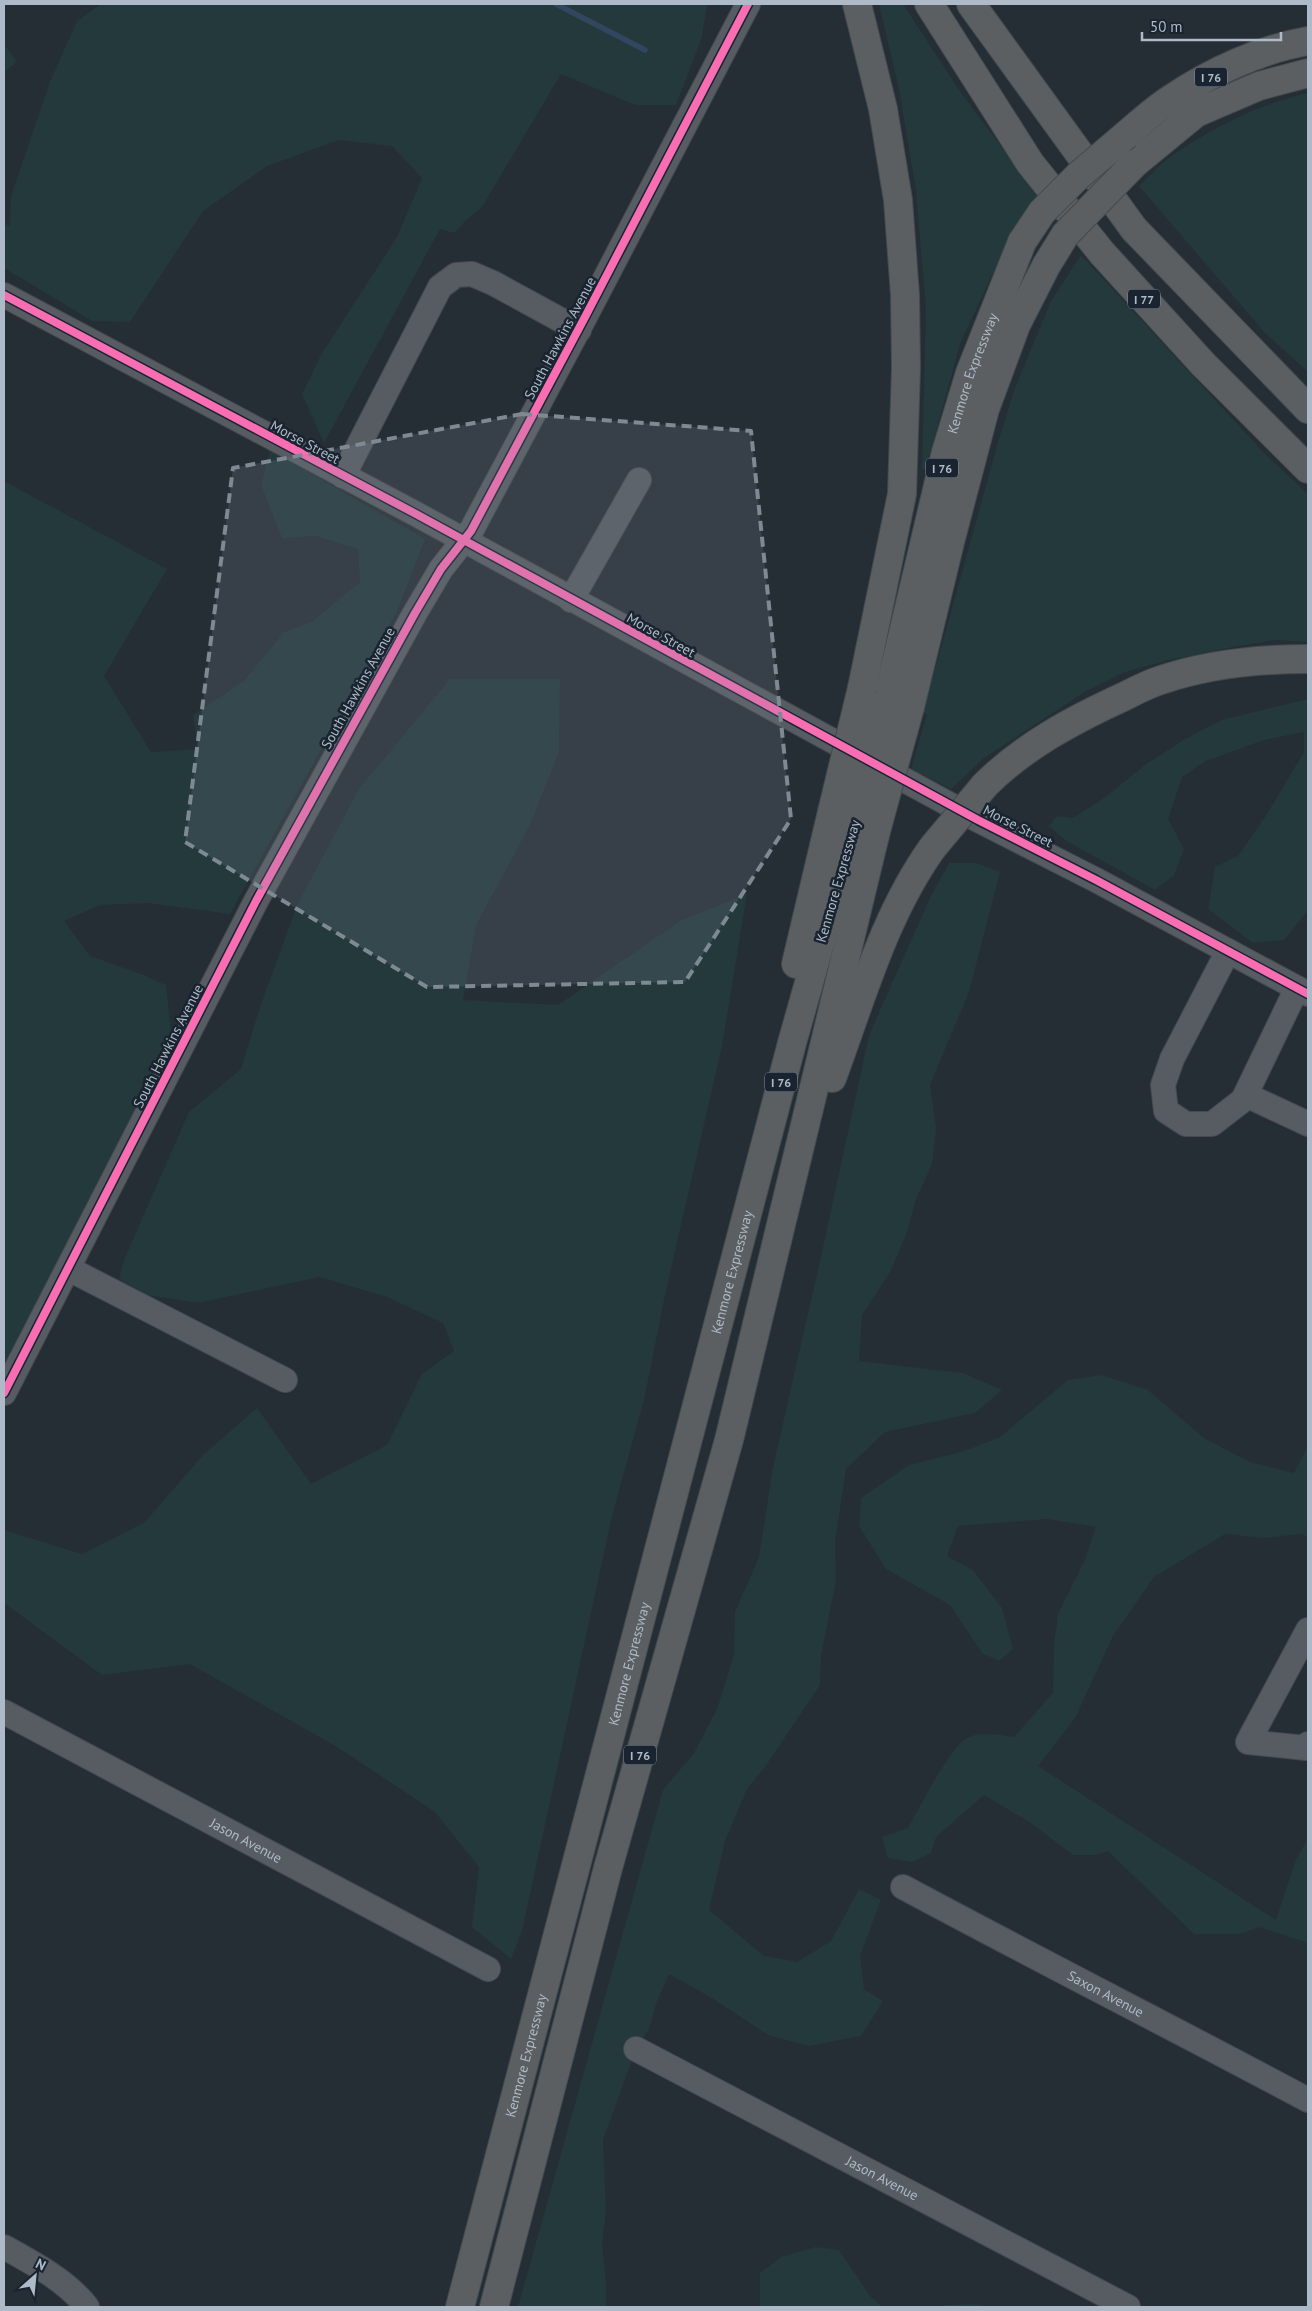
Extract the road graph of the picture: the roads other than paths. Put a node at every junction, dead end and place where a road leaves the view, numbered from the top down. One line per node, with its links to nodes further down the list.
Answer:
1 (748, 4): 9 (street, South Hawkins Avenue)
2 (857, 4): 19 (highway, bridge)
3 (930, 4): 12 (highway, I 77)
4 (970, 4): 7 (highway)
5 (1308, 41): 18 (highway, Kenmore Expressway / I 76, bridge)
6 (1308, 73): 18 (highway, bridge)
7 (1197, 292): 10 (highway); 11 (highway)
8 (4, 295): 13 (street, Morse Street)
9 (579, 330): 13 (street); 15 (street, South Hawkins Avenue)
10 (1308, 396)
11 (1308, 409)
12 (1308, 469)
13 (343, 476): 15 (street, Morse Street)
14 (639, 480): 16 (street)
15 (463, 541): 16 (street, Morse Street); 25 (street, South Hawkins Avenue)
16 (571, 600): 20 (street, Morse Street)
17 (1308, 659): 24 (highway, I 76, bridge)
18 (899, 704): 19 (highway, Kenmore Expressway / I 76, bridge)
19 (854, 822): 24 (highway); 37 (highway, Kenmore Expressway / I 76)
20 (1228, 951): 21 (street, Morse Street); 22 (street)
21 (1302, 991): 22 (street)
22 (1246, 1095): 23 (street)
23 (1306, 1116)
24 (786, 1203): 38 (highway, I 76)
25 (69, 1269): 26 (street); 27 (street, South Hawkins Avenue)
26 (285, 1380)
27 (4, 1393)
28 (1308, 1630): 30 (street)
29 (4, 1712): 32 (street, Jason Avenue)
30 (1308, 1744)
31 (903, 1887): 34 (street, Saxon Avenue)
32 (488, 1969)
33 (636, 2049): 39 (street, Jason Avenue)
34 (1308, 2100)
35 (4, 2247): 36 (street)
36 (88, 2307)
37 (460, 2307)
38 (494, 2307)
39 (1128, 2307)

